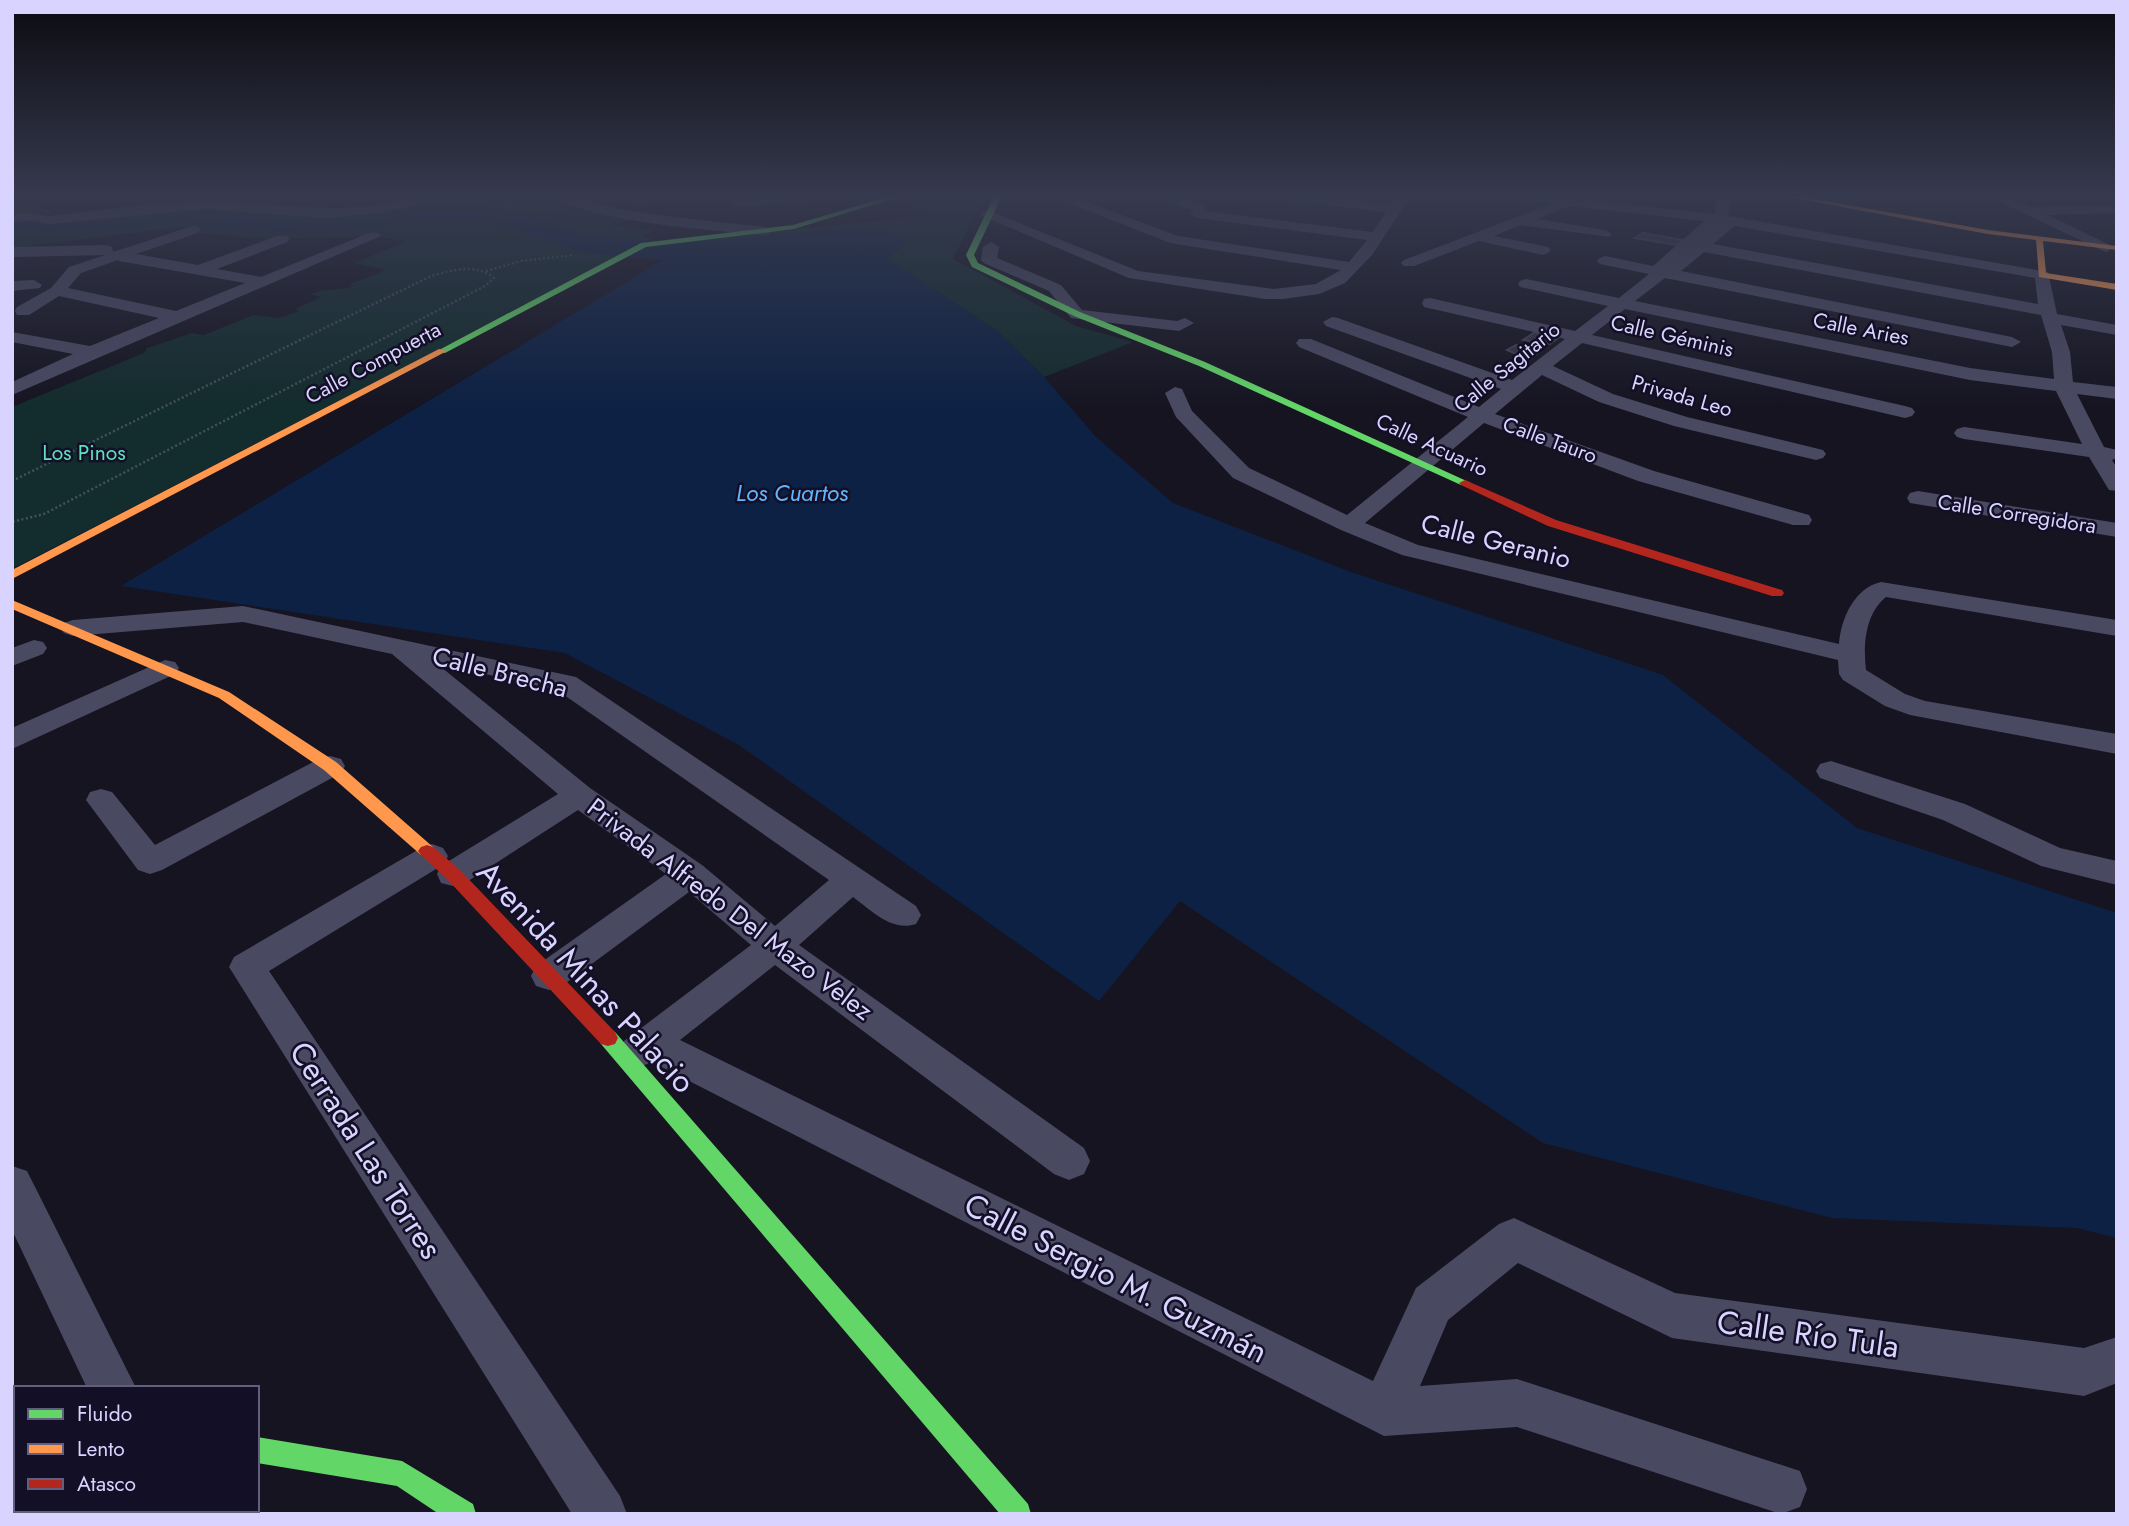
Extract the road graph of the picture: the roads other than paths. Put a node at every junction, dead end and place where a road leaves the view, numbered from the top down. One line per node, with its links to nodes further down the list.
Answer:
1 (88, 265): 27 (street)
2 (174, 265): 18 (street)
3 (213, 265): 18 (street)
4 (304, 265): 22 (street)
5 (603, 265): 60 (street, Calle Compuerta)
6 (976, 265): 31 (street, Calle Acuario)
7 (1001, 265): 31 (street)
8 (1111, 265): 20 (street)
9 (1145, 265): 20 (street)
10 (1333, 265): 17 (street)
11 (1627, 265): 19 (street)
12 (1662, 265): 19 (street, Calle Sagitario)
13 (1678, 265): 19 (street, Calle Sagitario)
14 (1808, 265): 32 (street)
15 (1986, 265): 21 (street)
16 (2041, 265): 21 (street)
17 (1351, 267): 20 (street)
18 (200, 270): 22 (street)
19 (1662, 272): 29 (street, Calle Sagitario); 39 (street)
20 (1135, 275)
21 (2042, 275): 26 (street); 32 (street)
22 (263, 282): 33 (street)
23 (1526, 284): 29 (street, Calle Aries)
24 (34, 285): 25 (street)
25 (12, 286)
26 (2117, 287)
27 (57, 292): 30 (street); 33 (street)
28 (1430, 303): 37 (street, Calle Géminis)
29 (1622, 304): 37 (street, Calle Sagitario); 44 (street, Calle Aries)
30 (23, 311)
31 (1085, 311): 54 (street, Calle Acuario)
32 (2049, 312): 35 (street); 38 (street)
33 (178, 317): 42 (street)
34 (1332, 321): 45 (street)
35 (2117, 330)
36 (12, 338): 42 (street)
37 (1578, 338): 43 (street, Calle Sagitario); 49 (street, Calle Géminis)
38 (2059, 341): 41 (street); 44 (street)
39 (2012, 342)
40 (1305, 343): 50 (street, Calle Tauro)
41 (2117, 345)
42 (92, 352): 46 (street)
43 (1540, 367): 45 (street, Calle Sagitario); 52 (street, Privada Leo)
44 (2064, 387): 48 (street, Calle Aries); 53 (street)
45 (1516, 388): 50 (street, Calle Sagitario)
46 (12, 389)
47 (1175, 393): 58 (street, Calle Geranio)
48 (2117, 393)
49 (1905, 412)
50 (1483, 415): 54 (street, Calle Sagitario); 57 (street, Calle Tauro)
51 (1964, 433): 53 (street)
52 (1816, 454)
53 (2107, 454): 55 (street)
54 (1424, 464): 58 (street, Calle Sagitario); 61 (street, Calle Acuario)
55 (2117, 485)
56 (1918, 498): 59 (street, Calle Corregidora)
57 (1801, 520)
58 (1349, 525): 66 (street, Calle Geranio)
59 (2117, 530)
60 (12, 575)
61 (1777, 593)
62 (12, 604): 63 (street, Avenida Minas Palacio)
63 (73, 628): 65 (street, Calle Brecha); 67 (street, Avenida Minas Palacio)
64 (2117, 628): 66 (street)
65 (400, 647): 72 (street, Privada Alfredo Del Mazo Velez); 77 (street, Calle Brecha)
66 (1850, 655): 69 (street)
67 (165, 668): 68 (street); 70 (street, Avenida Minas Palacio)
68 (12, 740)
69 (2117, 744)
70 (330, 766): 73 (street); 74 (street, Avenida Minas Palacio)
71 (1832, 772): 75 (street)
72 (579, 795): 74 (street); 76 (street, Privada Alfredo Del Mazo Velez)
73 (101, 800)
74 (443, 865): 80 (street, Avenida Minas Palacio); 90 (street, Cerrada Las Torres)
75 (2117, 873)
76 (690, 874): 79 (street, Privada Alfredo Del Mazo Velez); 80 (street)
77 (852, 879): 78 (street, Calle Brecha); 79 (street)
78 (904, 915)
79 (775, 946): 81 (street); 82 (street, Privada Alfredo Del Mazo Velez)
80 (549, 976): 81 (street, Avenida Minas Palacio)
81 (638, 1051): 86 (street, Calle Sergio M. Guzmán); 91 (street, Avenida Minas Palacio)
82 (1069, 1161)
83 (12, 1185): 85 (street)
84 (2117, 1360): 86 (street, Calle Río Tula)
85 (111, 1386)
86 (1384, 1412): 88 (street)
87 (259, 1450): 89 (street)
88 (1782, 1489)
89 (463, 1514)
90 (602, 1514)
91 (1018, 1514)

